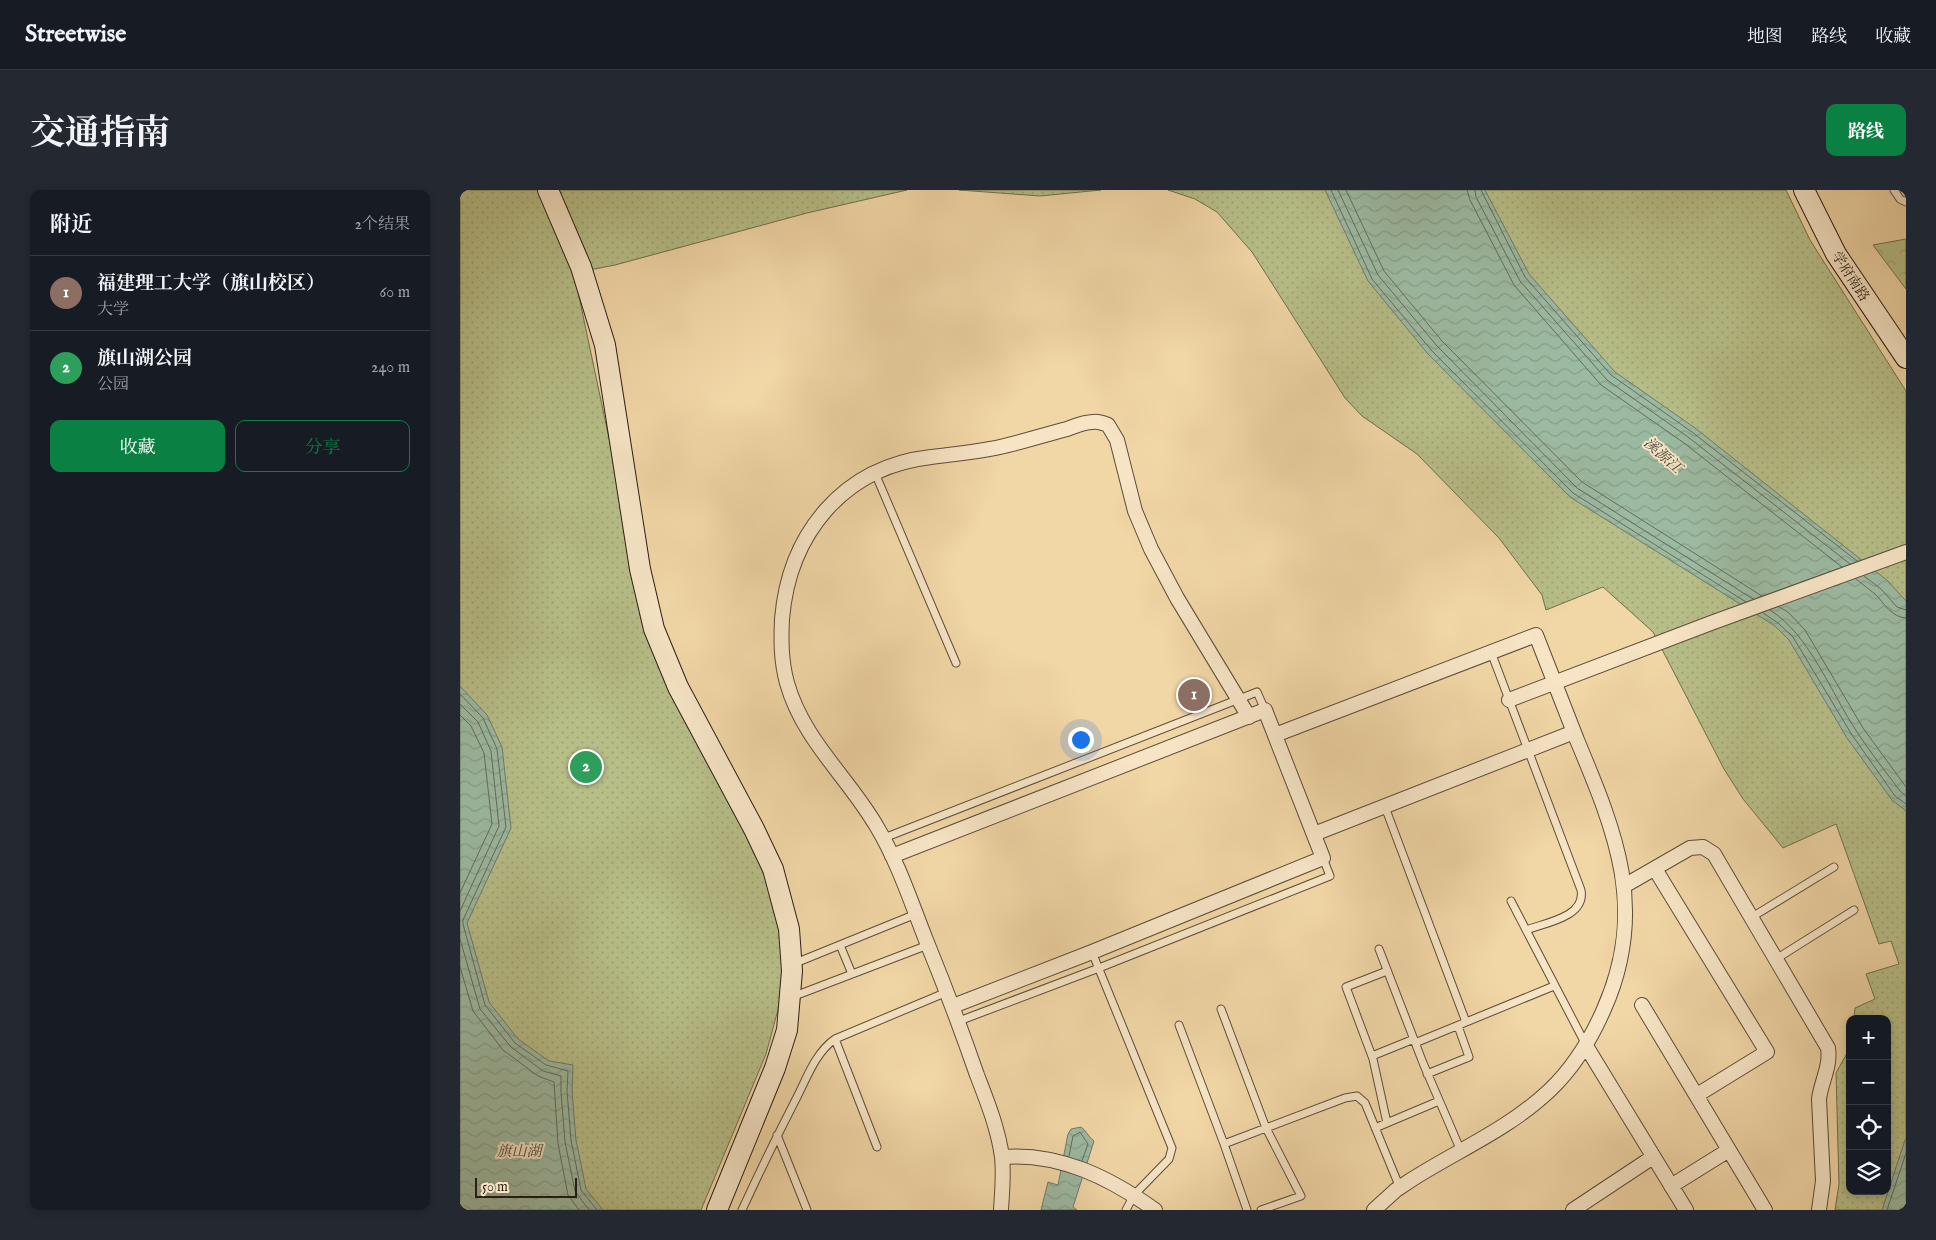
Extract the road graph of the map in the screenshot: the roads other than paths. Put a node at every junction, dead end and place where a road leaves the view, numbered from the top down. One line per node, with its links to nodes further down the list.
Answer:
1 (548, 190): 36 (street)
2 (1804, 190): 5 (street, 学府南路)
3 (1894, 190): 4 (lane)
4 (1906, 202)
5 (1906, 358)
6 (875, 472): 9 (lane); 11 (street); 20 (street)
7 (1901, 554): 10 (street)
8 (1491, 652): 10 (street); 12 (lane); 16 (street)
9 (956, 663)
10 (1555, 683): 12 (street); 15 (street)
11 (1238, 699): 13 (lane); 14 (street); 20 (lane)
12 (1509, 700): 17 (lane)
13 (1265, 710): 14 (street); 16 (street)
14 (1249, 716): 21 (street)
15 (1574, 732): 17 (street); 25 (street)
16 (1275, 735): 19 (street)
17 (1528, 751): 18 (street); 30 (lane)
18 (1385, 807): 19 (street); 47 (lane)
19 (1314, 834): 22 (street)
20 (884, 838): 21 (street)
21 (892, 856): 28 (street)
22 (1323, 858): 34 (street); 37 (lane)
23 (1834, 867): 29 (lane)
24 (1654, 869): 25 (street); 29 (street); 55 (street)
25 (1624, 886): 52 (street)
26 (1511, 901): 30 (lane)
27 (1854, 910): 35 (lane)
28 (916, 914): 31 (lane); 32 (street)
29 (1752, 917): 35 (street)
30 (1526, 930): 40 (lane)
31 (840, 945): 36 (lane); 39 (lane)
32 (928, 945): 39 (lane); 41 (street)
33 (1379, 949): 38 (lane)
34 (1092, 952): 37 (lane); 44 (street)
35 (1776, 959): 82 (street)
36 (792, 964): 42 (street)
37 (1099, 968): 46 (lane); 69 (lane)
38 (1387, 971): 51 (lane); 53 (lane)
39 (852, 974): 42 (lane)
40 (1554, 986): 47 (lane); 52 (lane)
41 (947, 992): 44 (street); 50 (lane)
42 (791, 997): 70 (street)
43 (1642, 1005): 55 (street)
44 (953, 1006): 46 (street)
45 (1221, 1010): 58 (lane)
46 (959, 1022): 65 (street)
47 (1466, 1022): 49 (lane)
48 (1179, 1025): 61 (lane)
49 (1458, 1026): 51 (lane); 54 (lane)
50 (835, 1039): 60 (lane); 62 (lane)
51 (1415, 1041): 53 (lane); 54 (lane)
52 (1586, 1046): 64 (street); 66 (street)
53 (1372, 1056): 57 (lane)
54 (1427, 1074): 56 (lane)
55 (1696, 1095): 63 (street)
56 (1439, 1101): 57 (lane); 64 (lane)
57 (1387, 1122): 59 (lane)
58 (1266, 1128): 59 (lane); 61 (lane); 77 (lane)
59 (1375, 1128): 68 (lane)
60 (777, 1135): 71 (lane); 72 (lane)
61 (1224, 1144): 76 (lane)
62 (877, 1147)
63 (1729, 1150): 67 (street); 81 (street)
64 (1461, 1151): 68 (street)
65 (1002, 1157): 69 (street); 73 (street)
66 (1653, 1157): 67 (street); 79 (street)
67 (1671, 1186): 80 (street)
68 (1400, 1188): 78 (street)
69 (1134, 1195): 74 (lane); 75 (street)
70 (717, 1210)
71 (742, 1210)
72 (806, 1210)
73 (1000, 1210)
74 (1126, 1210)
75 (1155, 1210)
76 (1247, 1210)
77 (1261, 1210)
78 (1374, 1210)
79 (1572, 1210)
80 (1686, 1210)
81 (1765, 1210)
82 (1819, 1210)

